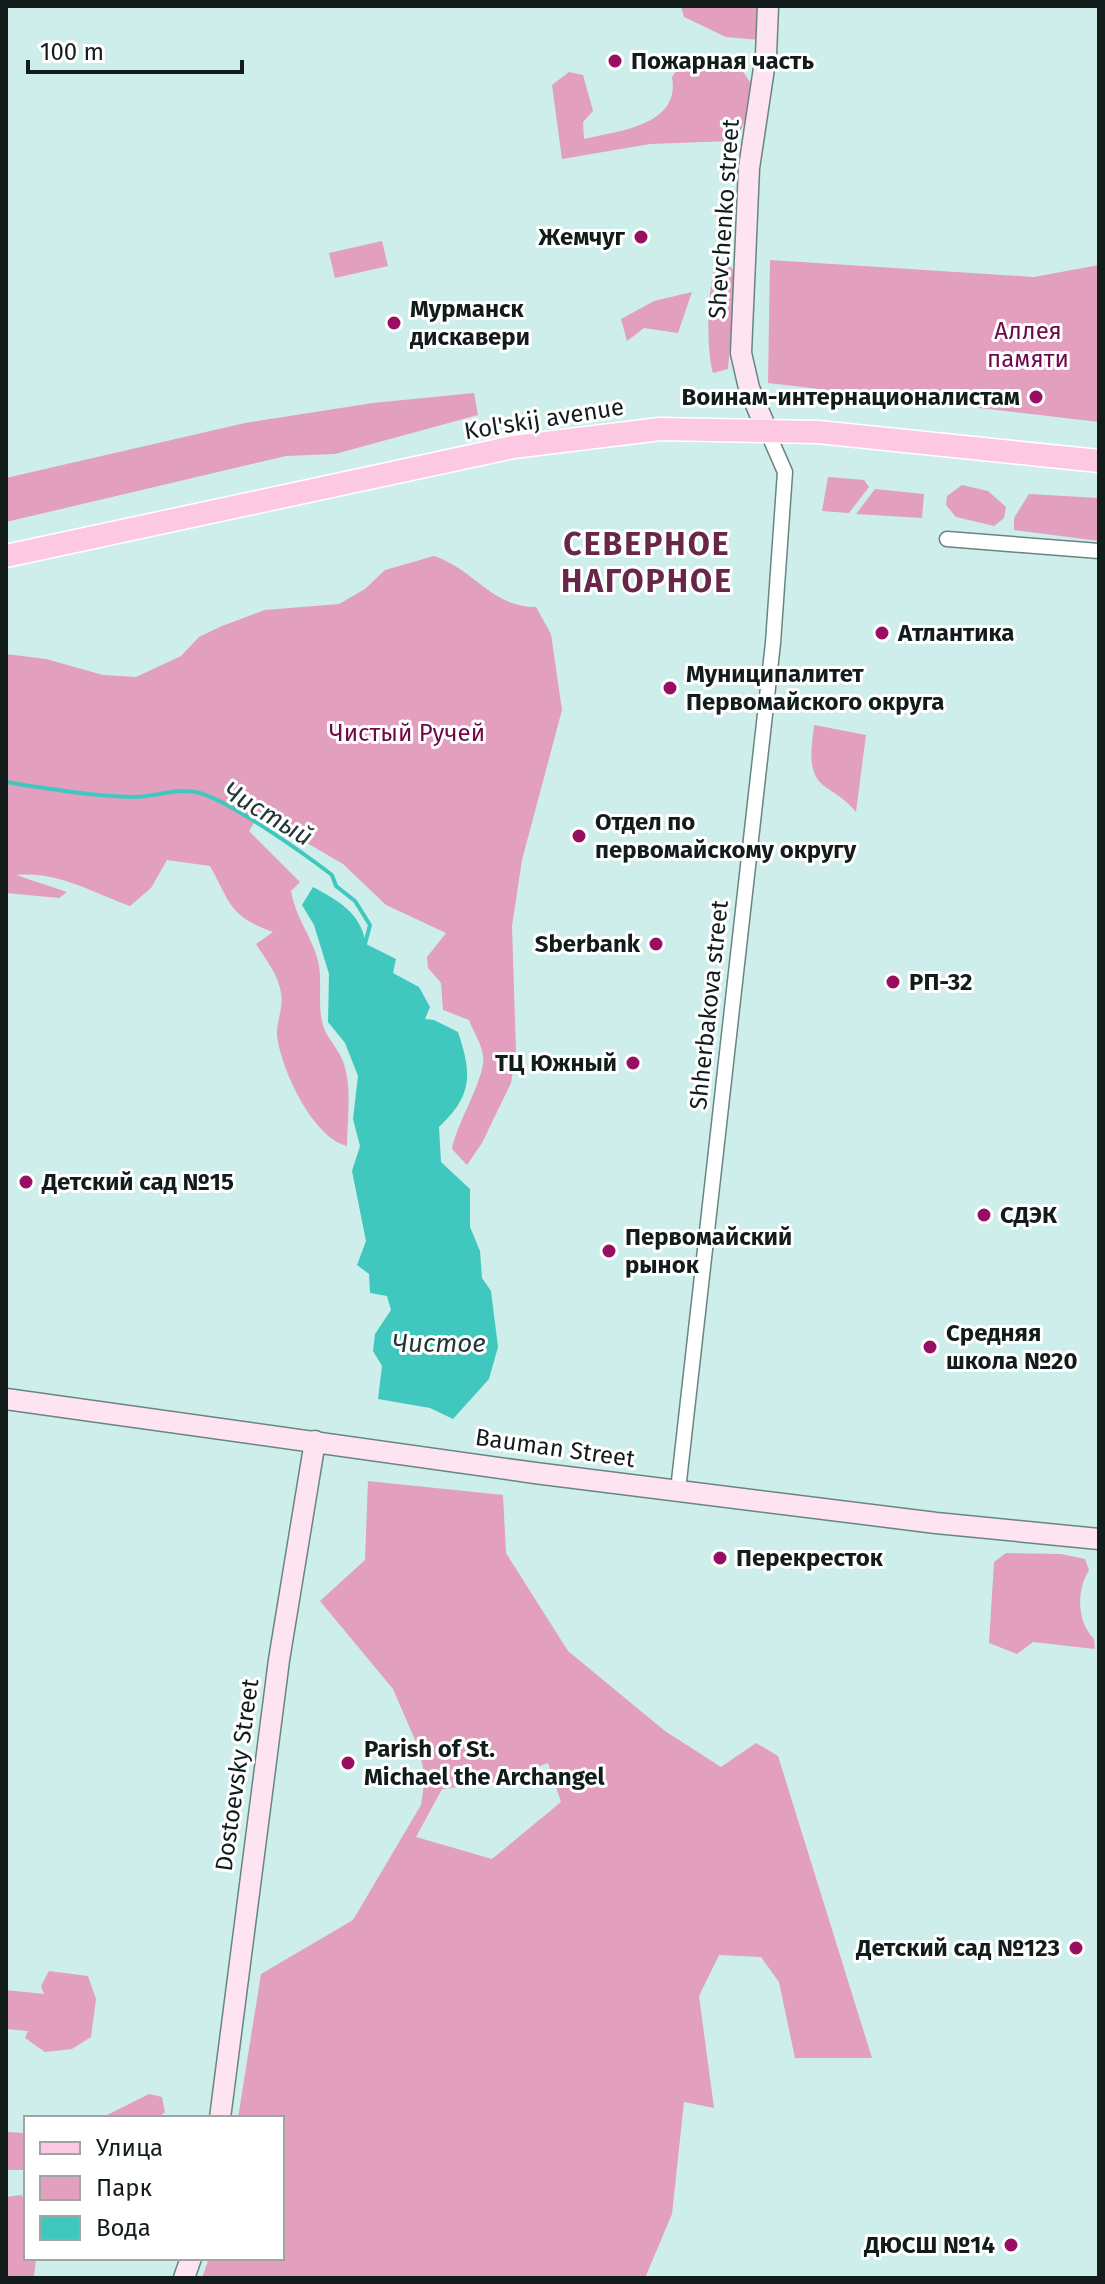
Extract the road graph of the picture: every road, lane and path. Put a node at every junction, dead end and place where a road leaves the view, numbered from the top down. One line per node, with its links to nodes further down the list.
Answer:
1 (768, 6): 2 (street, Shevchenko street)
2 (767, 431): 3 (main road, Kol'skij avenue); 6 (main road, Kol'skij avenue); 9 (street, Shherbakova street)
3 (1099, 461)
4 (947, 539): 5 (street)
5 (1099, 551)
6 (6, 556)
7 (6, 1399): 8 (street, Bauman Street)
8 (315, 1441): 9 (street, Bauman Street); 11 (street, Dostoevsky Street)
9 (678, 1490): 10 (street, Bauman Street)
10 (1099, 1539)
11 (220, 2116)

